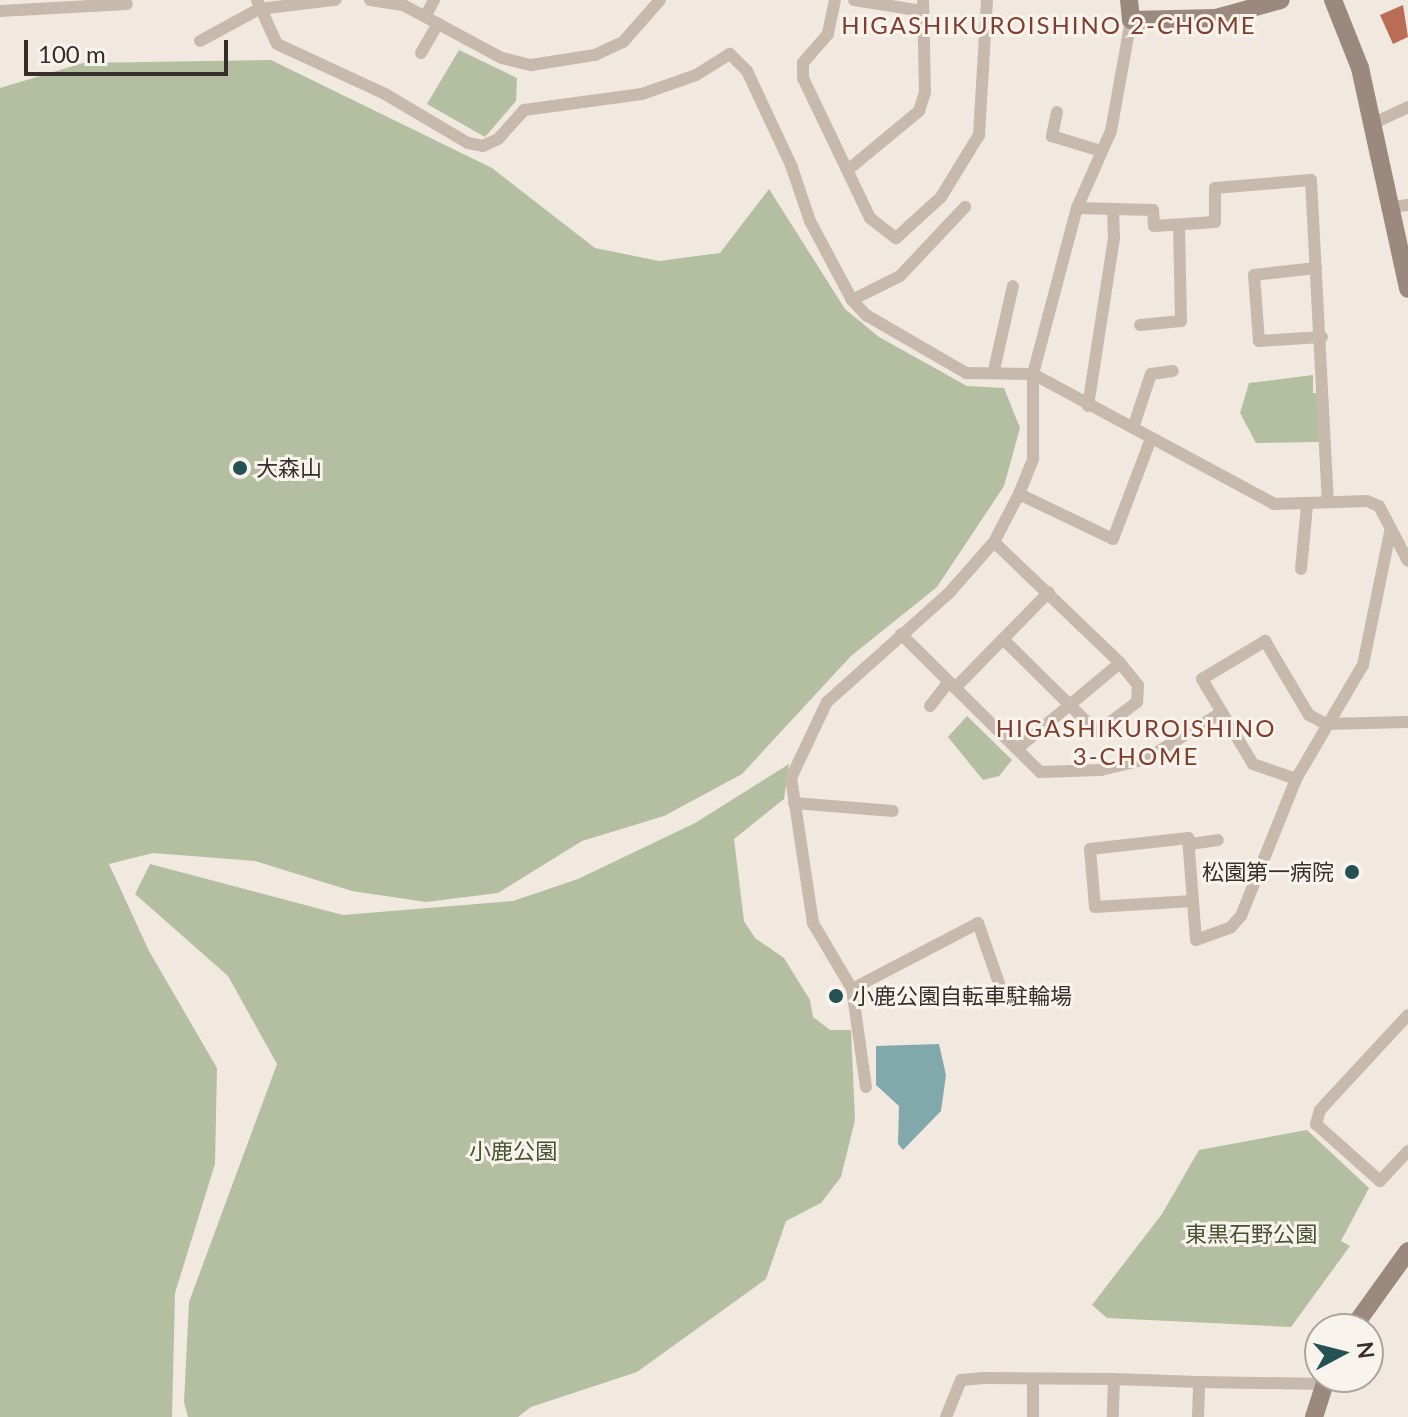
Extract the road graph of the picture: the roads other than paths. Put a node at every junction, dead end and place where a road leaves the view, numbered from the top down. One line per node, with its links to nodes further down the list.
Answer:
1 (335, 0): 13 (street)
2 (370, 0): 16 (street)
3 (434, 0): 16 (street)
4 (660, 0): 18 (street)
5 (835, 0): 25 (street)
6 (854, 0): 14 (street)
7 (987, 0): 25 (street)
8 (1129, 0): 17 (street)
9 (1281, 0): 17 (street)
10 (1333, 0): 23 (street)
11 (90, 4): 12 (street); 15 (street)
12 (127, 4)
13 (258, 5): 19 (street); 34 (street)
14 (923, 6): 25 (street)
15 (0, 11)
16 (426, 15): 18 (street)
17 (1131, 20): 24 (street)
18 (438, 24): 20 (street)
19 (200, 41)
20 (421, 53)
21 (1408, 107): 23 (street)
22 (1057, 112): 24 (street)
23 (1374, 123): 26 (street)
24 (1101, 151): 28 (street)
25 (849, 169)
26 (1400, 206): 33 (street)
27 (965, 207): 34 (street)
28 (1077, 208): 29 (street); 39 (street)
29 (1113, 212): 30 (street); 40 (street)
30 (1179, 226): 31 (street); 35 (street)
31 (1316, 268): 36 (street); 36 (street)
32 (1013, 286): 37 (street)
33 (1408, 289)
34 (852, 300): 37 (street)
35 (1140, 325)
36 (1322, 337): 44 (street)
37 (994, 370): 39 (street)
38 (1173, 371): 41 (street)
39 (1033, 374): 40 (street); 43 (street)
40 (1088, 406): 41 (street)
41 (1133, 428): 42 (street)
42 (1150, 441): 43 (street); 45 (street)
43 (1019, 494): 47 (street)
44 (1328, 502): 45 (street); 46 (street)
45 (1307, 505): 49 (street)
46 (1390, 532): 48 (street); 59 (street)
47 (994, 542): 50 (street); 51 (street)
48 (1408, 561)
49 (1301, 569)
50 (1049, 592): 52 (street); 53 (street)
51 (901, 634): 54 (street); 62 (street)
52 (1005, 641): 54 (street); 55 (street)
53 (1120, 663): 55 (street); 55 (street)
54 (952, 686): 56 (street); 60 (street)
55 (1069, 705): 60 (street)
56 (930, 706)
57 (1219, 714): 59 (street); 60 (street); 61 (street)
58 (1408, 722): 59 (street)
59 (1326, 724): 61 (street)
60 (1017, 749)
61 (1296, 779): 66 (street)
62 (794, 803): 63 (street); 67 (street)
63 (893, 811)
64 (1218, 840): 65 (street)
65 (1190, 844): 66 (street); 66 (street)
66 (1192, 901)
67 (852, 989): 68 (street); 70 (street)
68 (978, 997)
69 (1408, 1015): 71 (street)
70 (866, 1087)
71 (1408, 1151)
72 (1408, 1251): 73 (street)
73 (1363, 1313)
74 (1114, 1379): 75 (street); 77 (street); 81 (street)
75 (1033, 1380): 79 (street); 80 (street)
76 (1304, 1380): 77 (street)
77 (1199, 1382): 82 (street)
78 (1321, 1393): 83 (street)
79 (946, 1417)
80 (1033, 1417)
81 (1113, 1417)
82 (1198, 1417)
83 (1314, 1417)

